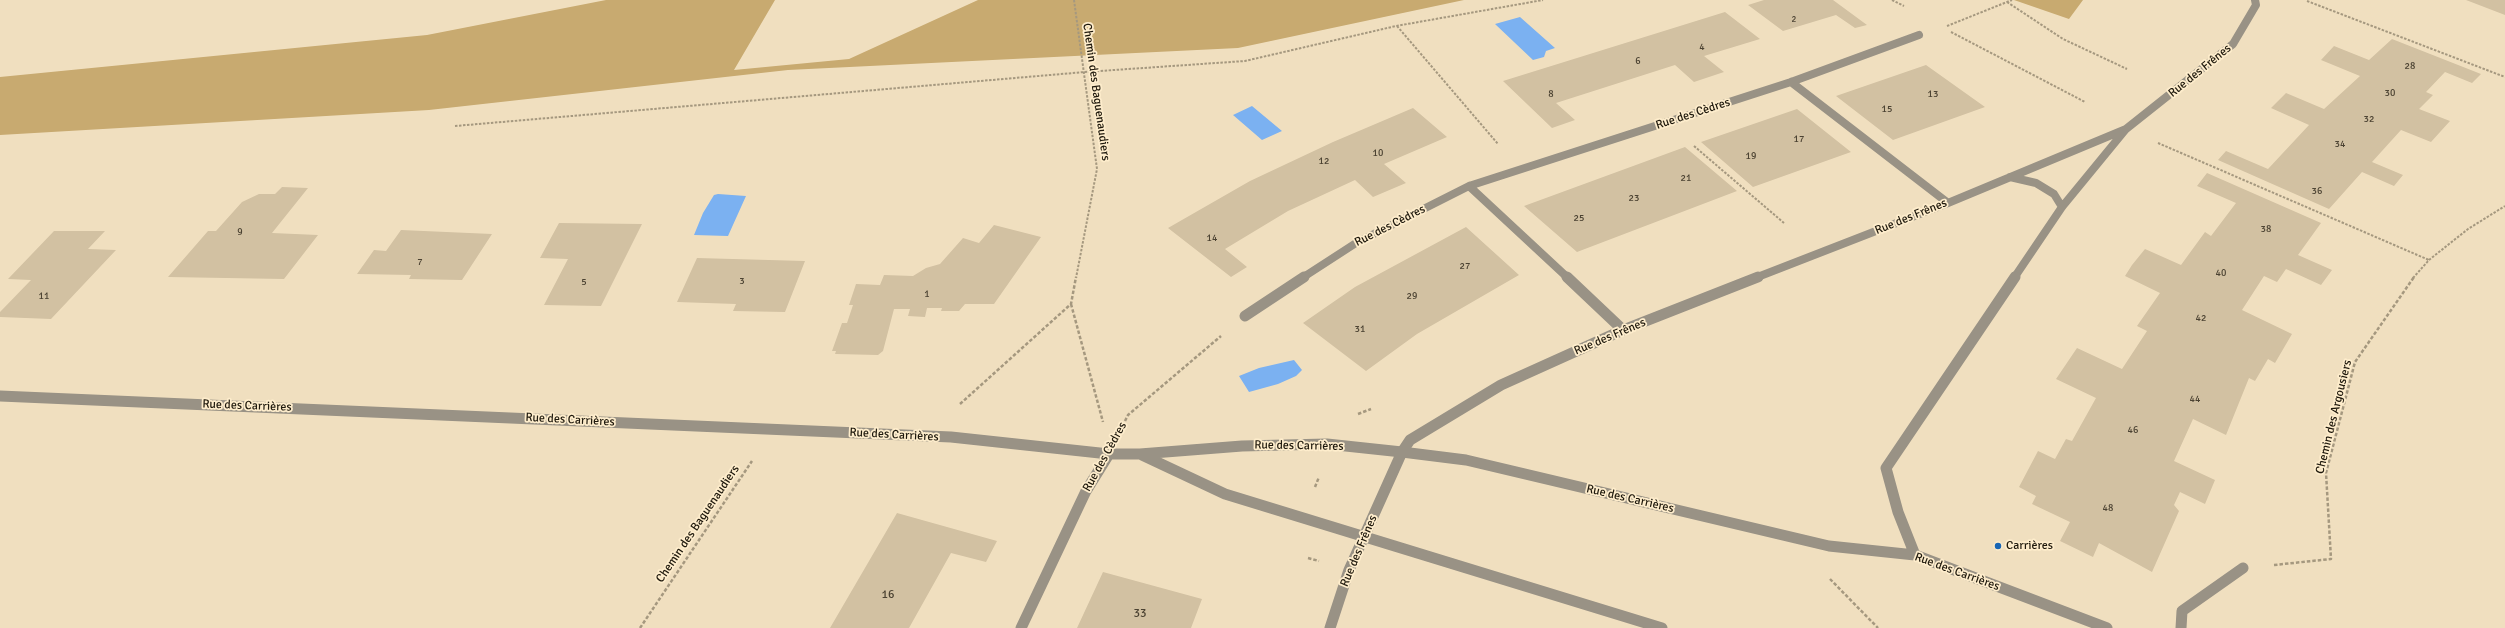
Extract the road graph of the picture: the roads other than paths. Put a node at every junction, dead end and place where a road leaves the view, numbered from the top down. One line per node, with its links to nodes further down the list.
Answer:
1 (2255, 0): 4 (street, Rue des Frênes)
2 (1919, 35): 3 (street, Rue des Cèdres)
3 (1791, 82): 6 (street, Rue des Cèdres); 7 (street)
4 (2126, 129): 5 (street, Rue des Frênes); 8 (street, Rue des Frênes)
5 (2010, 177): 7 (street, Rue des Frênes); 8 (street)
6 (1469, 186): 9 (street, Rue des Cèdres); 10 (street)
7 (1948, 202): 10 (street, Rue des Frênes)
8 (2062, 207): 16 (street, Rue des Frênes)
9 (1245, 316)
10 (1624, 330): 12 (street, Rue des Frênes)
11 (0, 396): 13 (street, Rue des Carrières)
12 (1402, 452): 14 (street, Rue des Carrières); 15 (street, Rue des Frênes); 16 (street, Rue des Carrières)
13 (1109, 454): 14 (street, Rue des Carrières); 18 (street, Rue des Cèdres)
14 (1140, 454): 15 (street, Rue des Carrières)
15 (1365, 536): 19 (street, Rue des Frênes); 20 (street, Rue des Carrières)
16 (1915, 556): 21 (street, Rue des Carrières)
17 (2243, 568): 22 (street)
18 (1021, 628)
19 (1330, 628)
20 (1662, 628)
21 (2107, 628)
22 (2181, 628)

